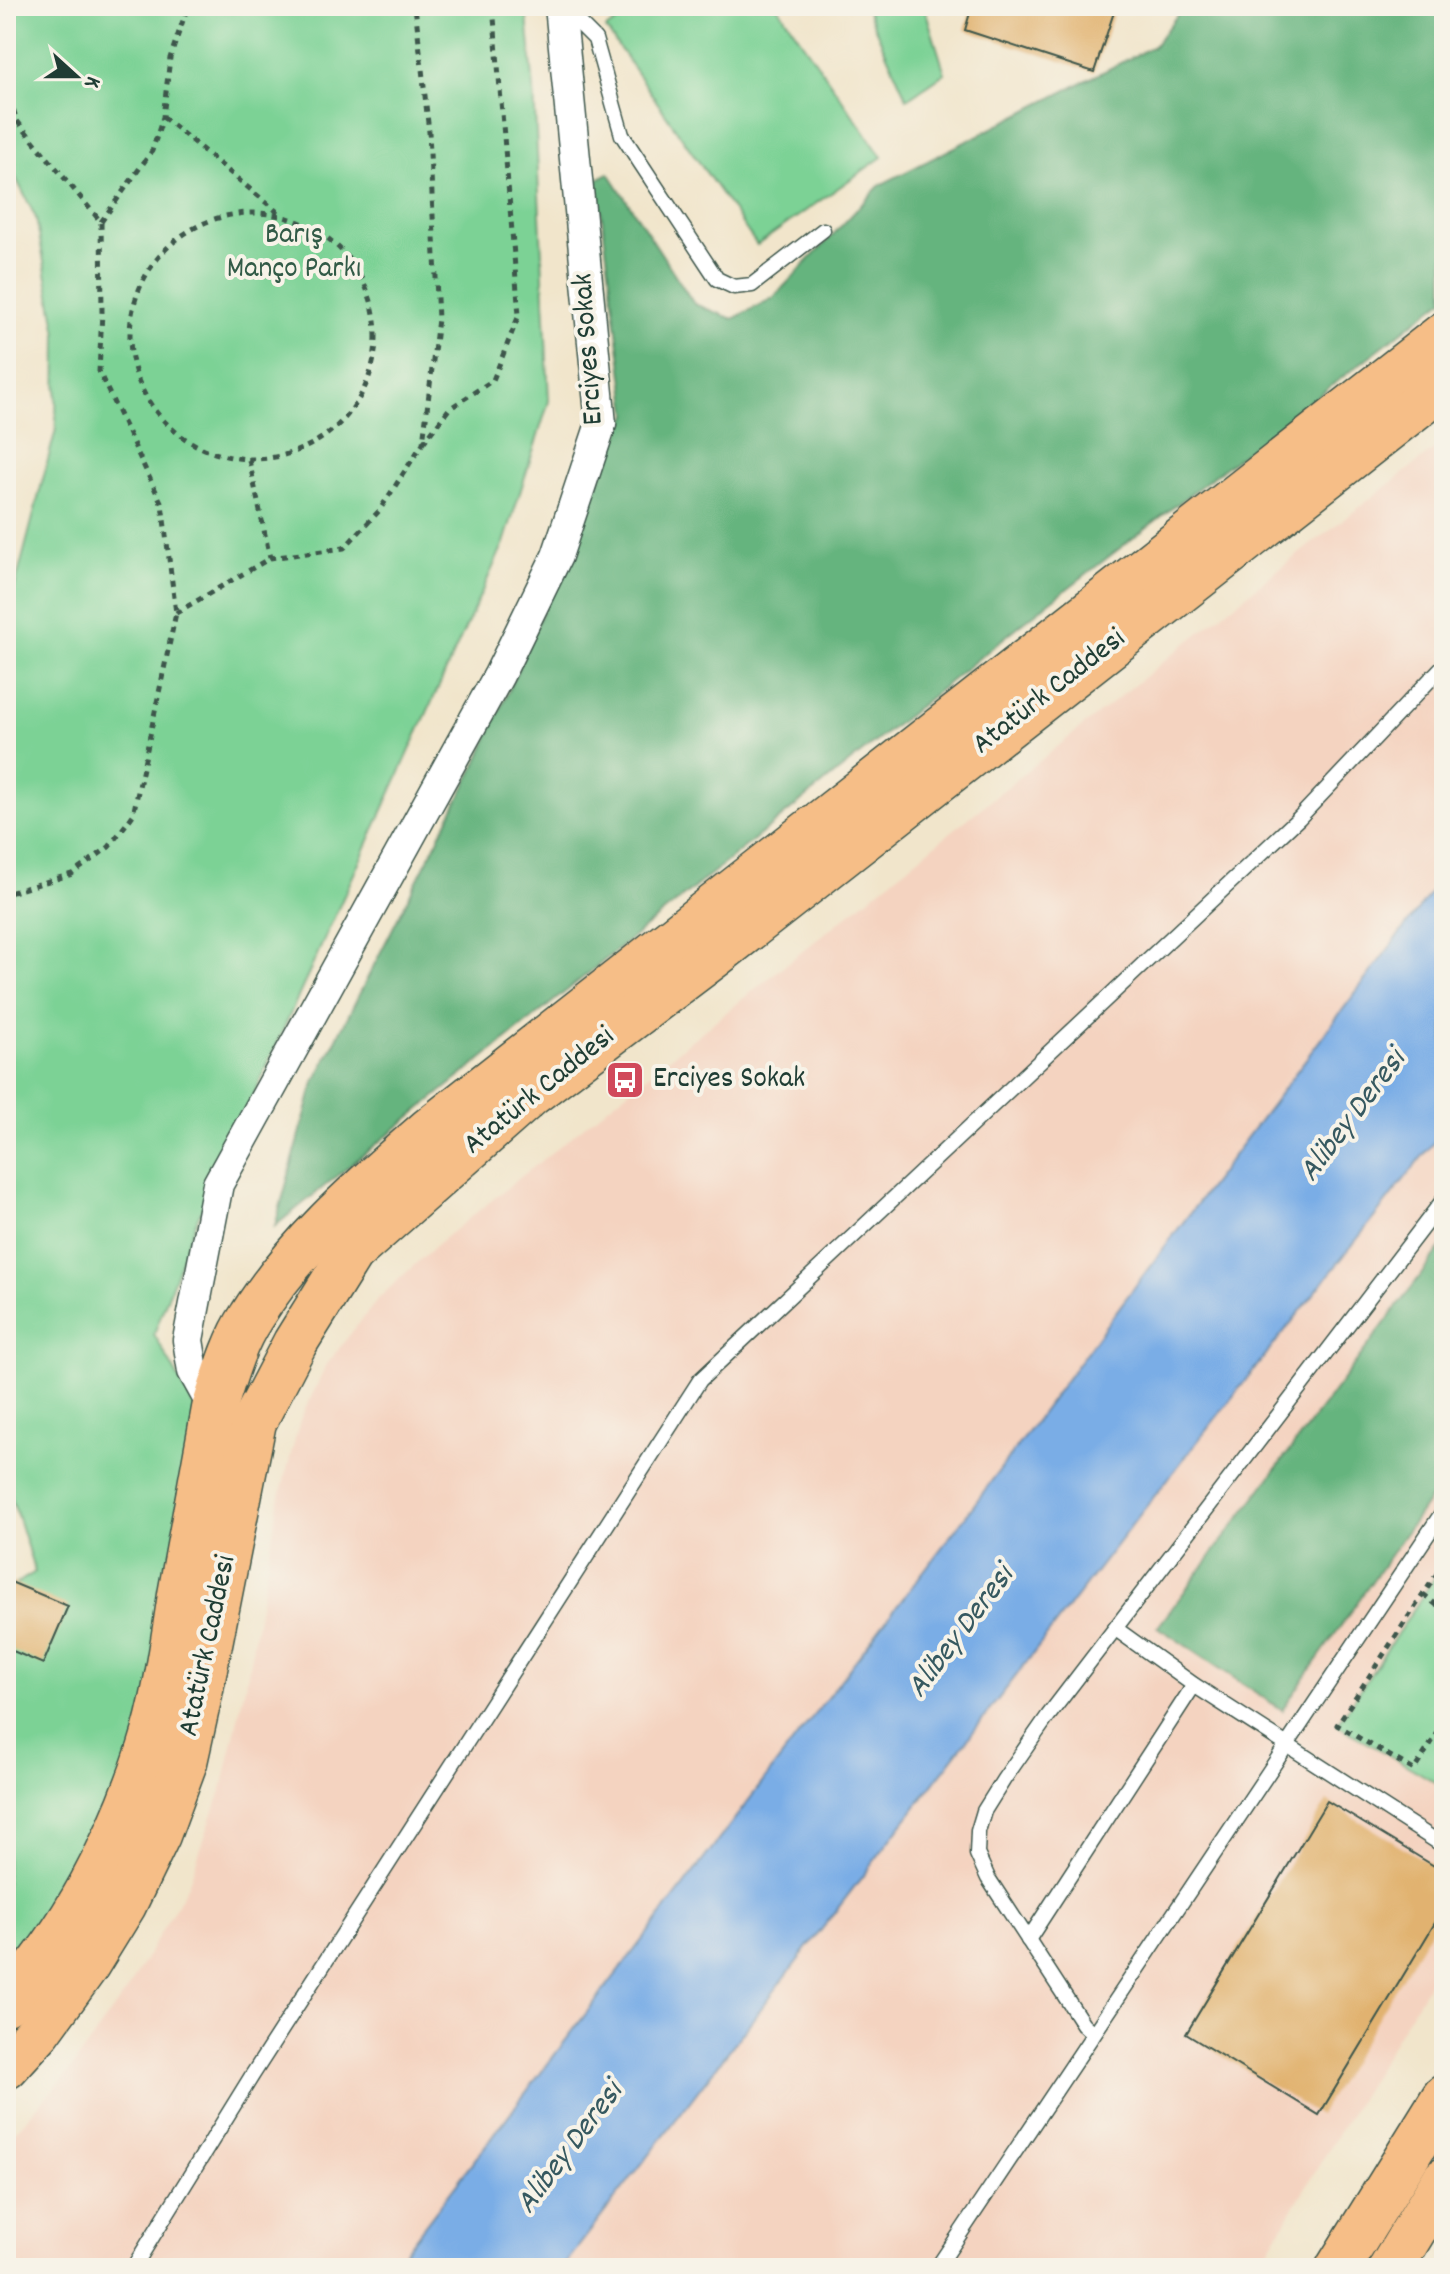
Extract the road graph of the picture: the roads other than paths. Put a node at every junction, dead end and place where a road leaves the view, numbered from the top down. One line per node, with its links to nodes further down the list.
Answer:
1 (561, 6): 2 (lane); 7 (street, Erciyes Sokak)
2 (823, 230)
3 (1444, 334): 7 (main road, Atatürk Caddesi)
4 (1444, 385): 7 (main road, Atatürk Caddesi)
5 (1444, 665): 19 (lane)
6 (1444, 1199): 9 (lane)
7 (234, 1415): 14 (main road, Atatürk Caddesi); 16 (main road, Atatürk Caddesi)
8 (1444, 1510): 11 (lane)
9 (1116, 1629): 10 (lane); 13 (lane)
10 (1194, 1685): 11 (lane); 13 (lane)
11 (1286, 1745): 12 (lane); 15 (lane)
12 (1444, 1846)
13 (1028, 1940): 15 (lane)
14 (6, 2003)
15 (1093, 2033): 20 (lane)
16 (6, 2067)
17 (1444, 2097): 21 (main road)
18 (1444, 2180): 22 (main road)
19 (133, 2268)
20 (937, 2268)
21 (1338, 2268)
22 (1391, 2268)

